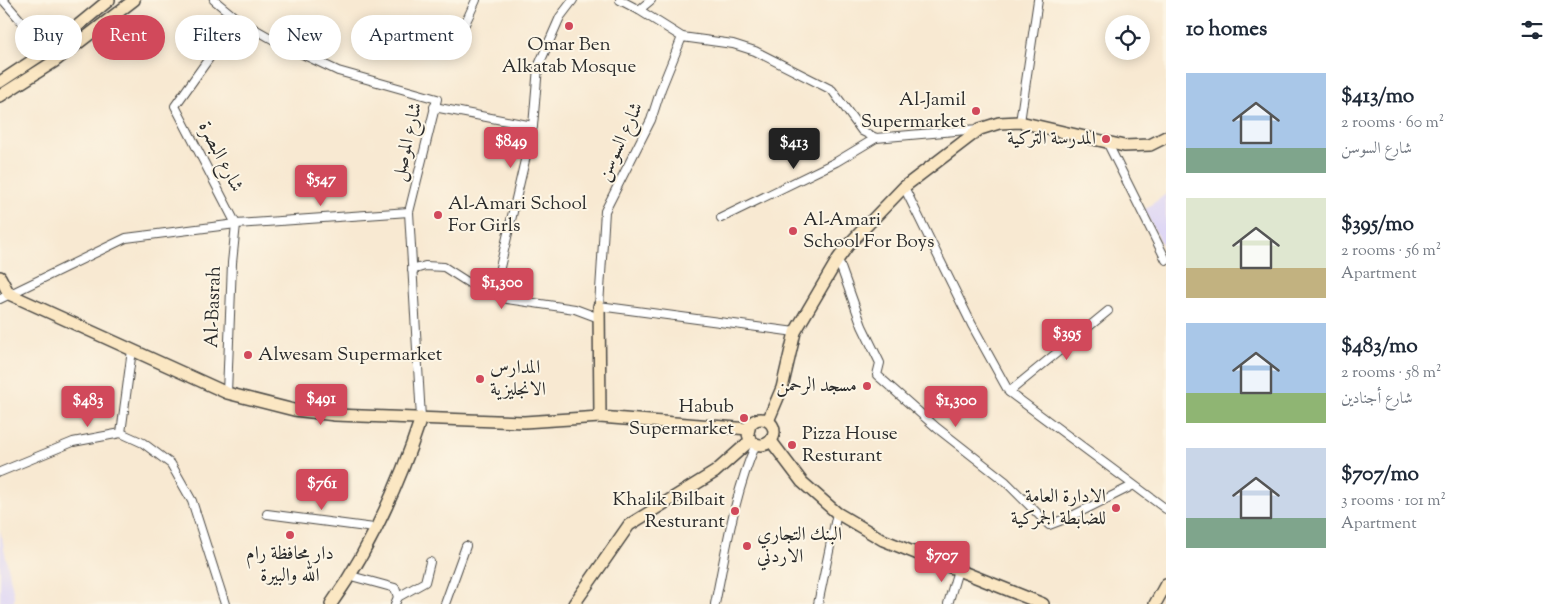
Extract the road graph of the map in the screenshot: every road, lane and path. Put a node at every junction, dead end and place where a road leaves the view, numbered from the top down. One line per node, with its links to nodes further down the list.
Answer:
1 (3, 0): 11 (street)
2 (109, 0): 14 (street)
3 (134, 0): 19 (street)
4 (214, 0): 12 (street)
5 (476, 0): 13 (street)
6 (573, 0): 24 (street)
7 (620, 0): 10 (street)
8 (651, 0): 10 (street)
9 (1038, 0): 23 (street)
10 (639, 10): 16 (street)
11 (16, 15)
12 (232, 15)
13 (469, 15)
14 (82, 22)
15 (259, 32): 22 (street, شارع الموصل)
16 (682, 37): 27 (street); 39 (street, شارع السوسن)
17 (33, 60): 20 (street)
18 (208, 60): 32 (street, شارع البصرة)
19 (55, 61): 21 (street)
20 (0, 82)
21 (0, 96)
22 (434, 107): 24 (street); 30 (street, شارع الموصل)
23 (1020, 122): 25 (street); 28 (street)
24 (533, 126): 37 (street)
25 (980, 129): 27 (street); 29 (street)
26 (1166, 137): 28 (street)
27 (876, 138): 31 (street)
28 (1108, 144): 34 (street)
29 (904, 187): 33 (street); 45 (street)
30 (409, 212): 32 (street); 35 (street, شارع الموصل)
31 (721, 218)
32 (236, 224): 38 (street); 44 (street, Al-Basrah)
33 (838, 260): 42 (street); 53 (street)
34 (1166, 260)
35 (412, 270): 37 (street); 47 (street, شارع الموصل)
36 (0, 277): 38 (street)
37 (494, 293): 41 (street)
38 (4, 296): 43 (street)
39 (599, 306): 41 (street); 42 (street)
40 (1108, 311): 45 (street)
41 (599, 318): 46 (street)
42 (795, 332): 48 (street)
43 (132, 350): 44 (street); 49 (street)
44 (227, 392): 47 (street)
45 (1009, 392): 53 (street)
46 (600, 417): 47 (street); 50 (street)
47 (421, 418): 57 (street)
48 (768, 421): 50 (street); 51 (street)
49 (121, 433): 52 (street); 64 (street)
50 (752, 438): 51 (street); 67 (street); 68 (street)
51 (771, 441): 55 (street)
52 (0, 472)
53 (1132, 486): 54 (street)
54 (1166, 509)
55 (838, 513): 60 (street); 69 (street)
56 (267, 514): 57 (street)
57 (374, 528): 61 (street)
58 (466, 546): 66 (street)
59 (430, 562): 63 (street)
60 (958, 570): 70 (street); 71 (street)
61 (351, 576): 63 (street); 65 (street)
62 (1166, 584): 72 (street)
63 (397, 601)
64 (225, 604)
65 (331, 604)
66 (445, 604)
67 (574, 604)
68 (715, 604)
69 (818, 604)
70 (948, 604)
71 (1043, 604)
72 (1155, 604)

